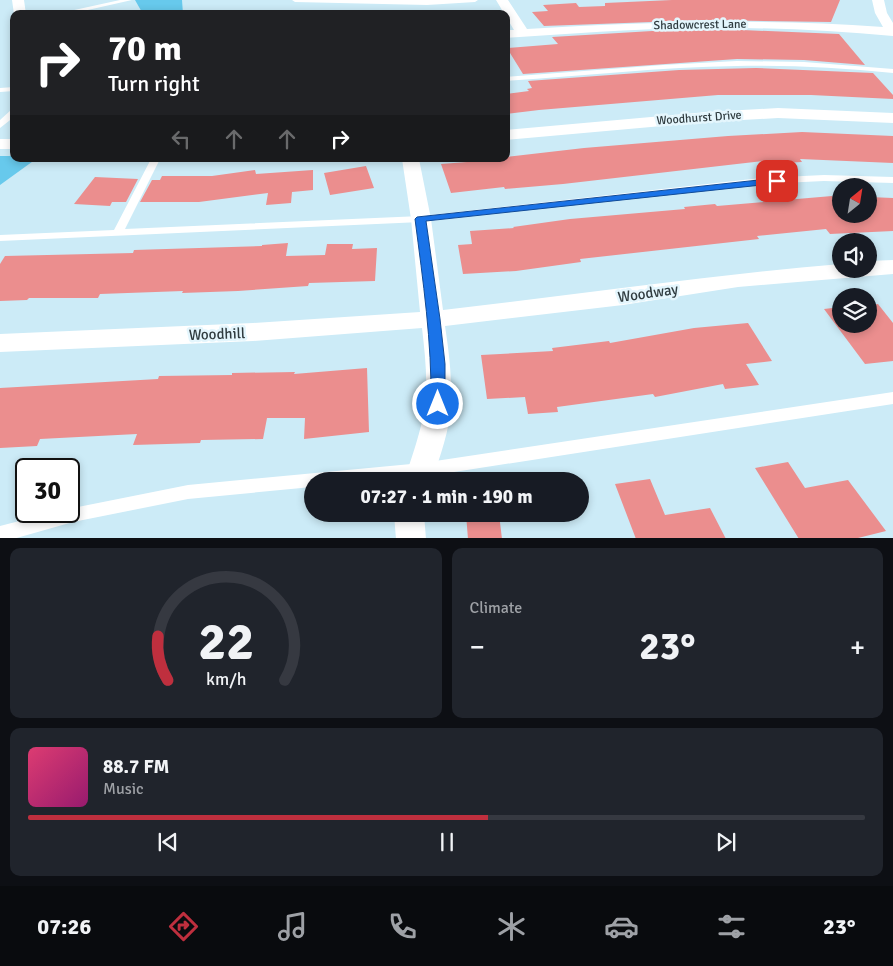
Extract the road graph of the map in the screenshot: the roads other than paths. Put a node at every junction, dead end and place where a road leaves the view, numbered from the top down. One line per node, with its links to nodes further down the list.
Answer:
1 (129, 0): 5 (lane)
2 (295, 0): 3 (lane)
3 (475, 0)
4 (878, 0): 7 (street)
5 (79, 10)
6 (510, 13): 8 (street)
7 (893, 32): 8 (street, Shadowcrest Lane)
8 (523, 33): 9 (street, Shadowcrest Lane)
9 (510, 34)
10 (893, 71): 11 (lane)
11 (510, 79)
12 (10, 116): 14 (lane)
13 (893, 118): 15 (street, Woodhurst Drive)
14 (0, 125)
15 (510, 135)
16 (153, 162): 20 (lane)
17 (411, 162): 19 (street)
18 (893, 180): 19 (lane)
19 (421, 219): 20 (lane); 25 (street)
20 (118, 232): 21 (lane)
21 (0, 238)
22 (893, 267): 23 (street)
23 (877, 268)
24 (832, 272): 25 (street, Woodway)
25 (434, 319): 26 (street, Woodhill); 28 (street)
26 (0, 343)
27 (893, 398): 29 (lane)
28 (421, 472)
29 (444, 472)
30 (304, 484): 32 (lane)
31 (410, 522): 33 (street)
32 (0, 534)
33 (411, 538)

